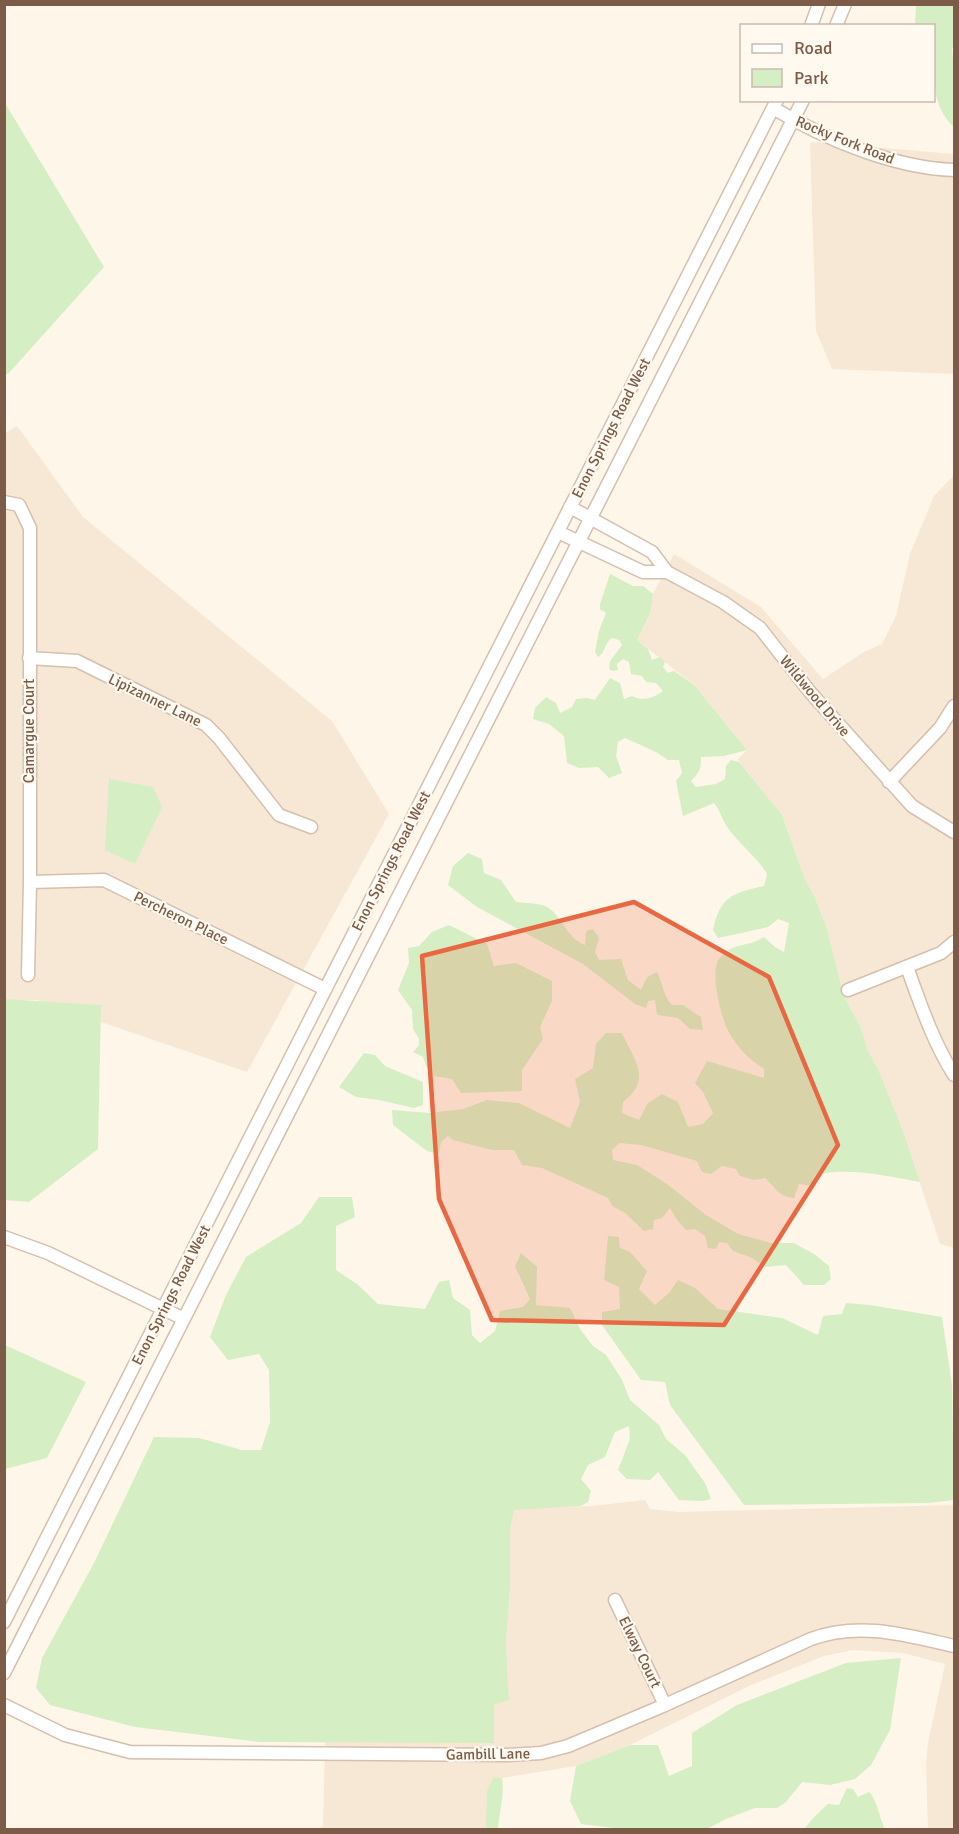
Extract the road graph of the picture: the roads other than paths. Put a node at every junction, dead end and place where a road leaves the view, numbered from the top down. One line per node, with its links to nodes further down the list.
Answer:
1 (819, 4): 3 (street)
2 (845, 4): 4 (street)
3 (812, 24)
4 (838, 24)
5 (802, 102): 7 (street)
6 (775, 104): 7 (street, Rocky Fork Road); 10 (street, Enon Springs Road West)
7 (794, 120): 8 (street, Rocky Fork Road); 11 (street)
8 (954, 170)
9 (4, 502): 15 (street, Camargue Court)
10 (570, 507): 11 (street, Wildwood Drive); 12 (street, Enon Springs Road West)
11 (591, 519): 13 (street); 14 (street, Wildwood Drive)
12 (558, 532): 13 (street, Wildwood Drive); 24 (street, Enon Springs Road West)
13 (579, 543): 14 (street, Wildwood Drive); 29 (street)
14 (667, 572): 17 (street, Wildwood Drive)
15 (29, 658): 18 (street, Lipizanner Lane); 20 (street, Camargue Court)
16 (954, 706): 17 (street)
17 (889, 782): 19 (street, Wildwood Drive)
18 (311, 827)
19 (954, 832)
20 (30, 882): 23 (street, Camargue Court); 24 (street, Percheron Place)
21 (954, 942): 22 (street)
22 (907, 967): 25 (street); 26 (street)
23 (27, 975)
24 (325, 990): 28 (street, Enon Springs Road West)
25 (848, 990)
26 (954, 1075)
27 (4, 1237): 28 (street)
28 (164, 1308): 29 (street); 31 (street, Enon Springs Road West)
29 (184, 1319): 33 (street)
30 (615, 1600): 35 (street, Elway Court)
31 (4, 1622)
32 (954, 1646): 35 (street, Gambill Lane)
33 (4, 1673)
34 (4, 1705): 35 (street, Gambill Lane)
35 (665, 1705)

